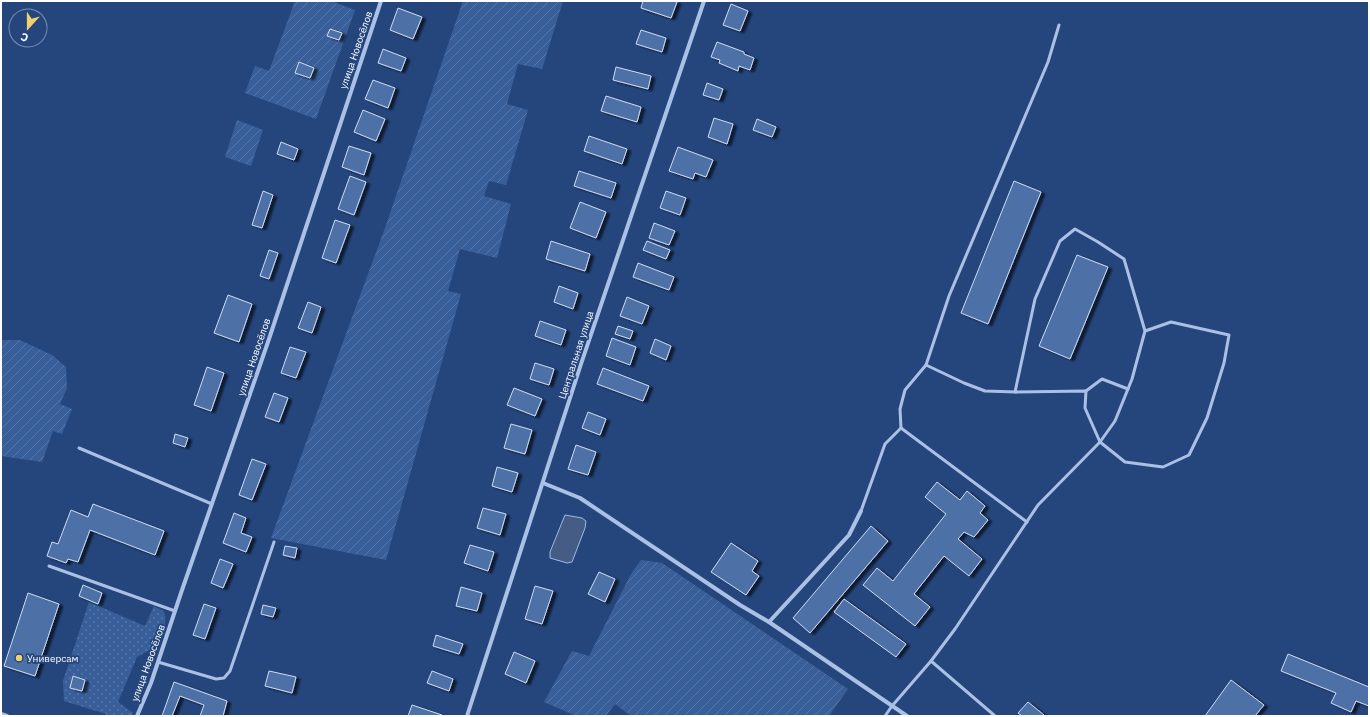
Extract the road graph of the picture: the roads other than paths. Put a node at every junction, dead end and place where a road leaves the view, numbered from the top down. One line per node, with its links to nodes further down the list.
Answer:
1 (381, 1): 13 (street, улица Новосёлов)
2 (704, 1): 12 (street, Центральная улица)
3 (1059, 25): 5 (lane)
4 (1145, 331): 6 (lane); 8 (lane); 10 (lane)
5 (926, 365): 8 (lane); 9 (lane)
6 (1128, 389): 7 (lane); 10 (lane)
7 (1086, 391): 8 (lane); 10 (lane)
8 (1015, 392)
9 (901, 428): 14 (lane); 15 (lane)
10 (1100, 442): 15 (lane)
11 (80, 448): 13 (lane)
12 (543, 483): 19 (street); 26 (street, Центральная улица)
13 (212, 504): 18 (street, улица Новосёлов)
14 (861, 511): 19 (street)
15 (1027, 522): 20 (lane)
16 (274, 542): 21 (lane)
17 (49, 566): 18 (lane)
18 (175, 611): 21 (street, улица Новосёлов)
19 (769, 622): 22 (street)
20 (931, 661): 22 (lane); 29 (lane)
21 (158, 662): 25 (street, улица Новосёлов)
22 (892, 706): 27 (lane); 28 (street)
23 (1, 714): 24 (street)
24 (7, 716)
25 (137, 716)
26 (467, 716)
27 (885, 716)
28 (907, 716)
29 (995, 716)

